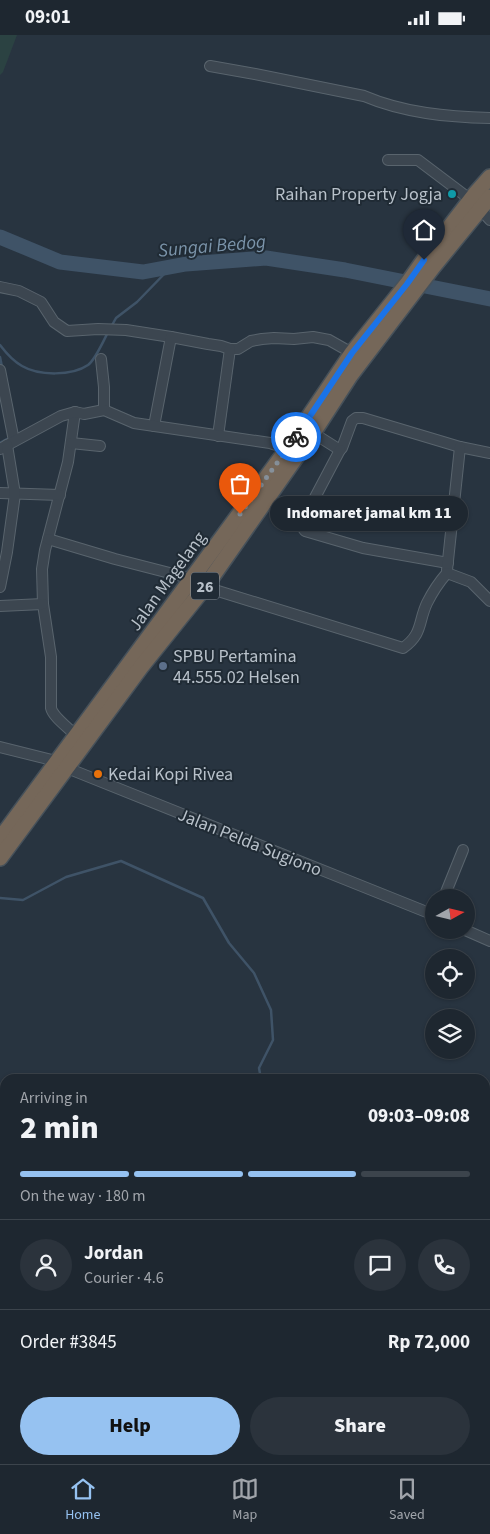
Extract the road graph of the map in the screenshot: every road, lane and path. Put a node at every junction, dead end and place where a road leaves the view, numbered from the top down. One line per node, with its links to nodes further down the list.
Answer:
1 (210, 66): 2 (street)
2 (490, 118)
3 (388, 160): 6 (street)
4 (490, 177): 6 (highway, Jalan Magelang / 26)
5 (490, 197): 6 (highway, Jalan Magelang / 26)
6 (480, 210): 8 (highway, Jalan Magelang / 26)
7 (0, 287): 9 (street)
8 (398, 303): 11 (highway, Jalan Magelang / 26); 17 (highway, Jalan Magelang / 26)
9 (171, 337): 10 (street); 16 (street)
10 (230, 349): 11 (street); 18 (street)
11 (352, 353): 24 (highway, Jalan Magelang / 26)
12 (101, 359): 14 (street)
13 (0, 370): 20 (street)
14 (104, 410): 15 (street); 16 (street)
15 (75, 412): 19 (street); 20 (street)
16 (154, 426): 18 (street)
17 (312, 433): 23 (street); 30 (highway, Jalan Magelang / 26)
18 (218, 436): 24 (street)
19 (71, 443): 21 (street); 28 (street)
20 (7, 445): 27 (street)
21 (100, 446)
22 (460, 447): 23 (street); 25 (street); 31 (street)
23 (340, 450): 31 (street)
24 (285, 452): 30 (highway, Jalan Magelang / 26)
25 (490, 453)
26 (0, 493): 27 (street)
27 (14, 493): 28 (street); 32 (street)
28 (60, 495): 29 (street)
29 (48, 539): 33 (street); 36 (street)
30 (222, 548): 33 (highway, Jalan Magelang / 26)
31 (448, 568): 33 (street); 35 (street)
32 (1, 575): 34 (street)
33 (199, 583): 38 (highway, Jalan Magelang / 26); 40 (highway, Jalan Magelang / 26)
34 (0, 587)
35 (490, 601)
36 (43, 604): 37 (street); 38 (street)
37 (0, 606)
38 (76, 736): 40 (highway, Jalan Magelang / 26)
39 (0, 747): 40 (street, Jalan Pelda Sugiono)
40 (62, 765): 41 (highway, Jalan Magelang / 26); 43 (highway, Jalan Magelang / 26); 45 (street, Jalan Pelda Sugiono)
41 (0, 839)
42 (463, 849): 44 (street)
43 (0, 858)
44 (447, 889)
45 (425, 911)
46 (475, 934): 47 (street)
47 (490, 941)

